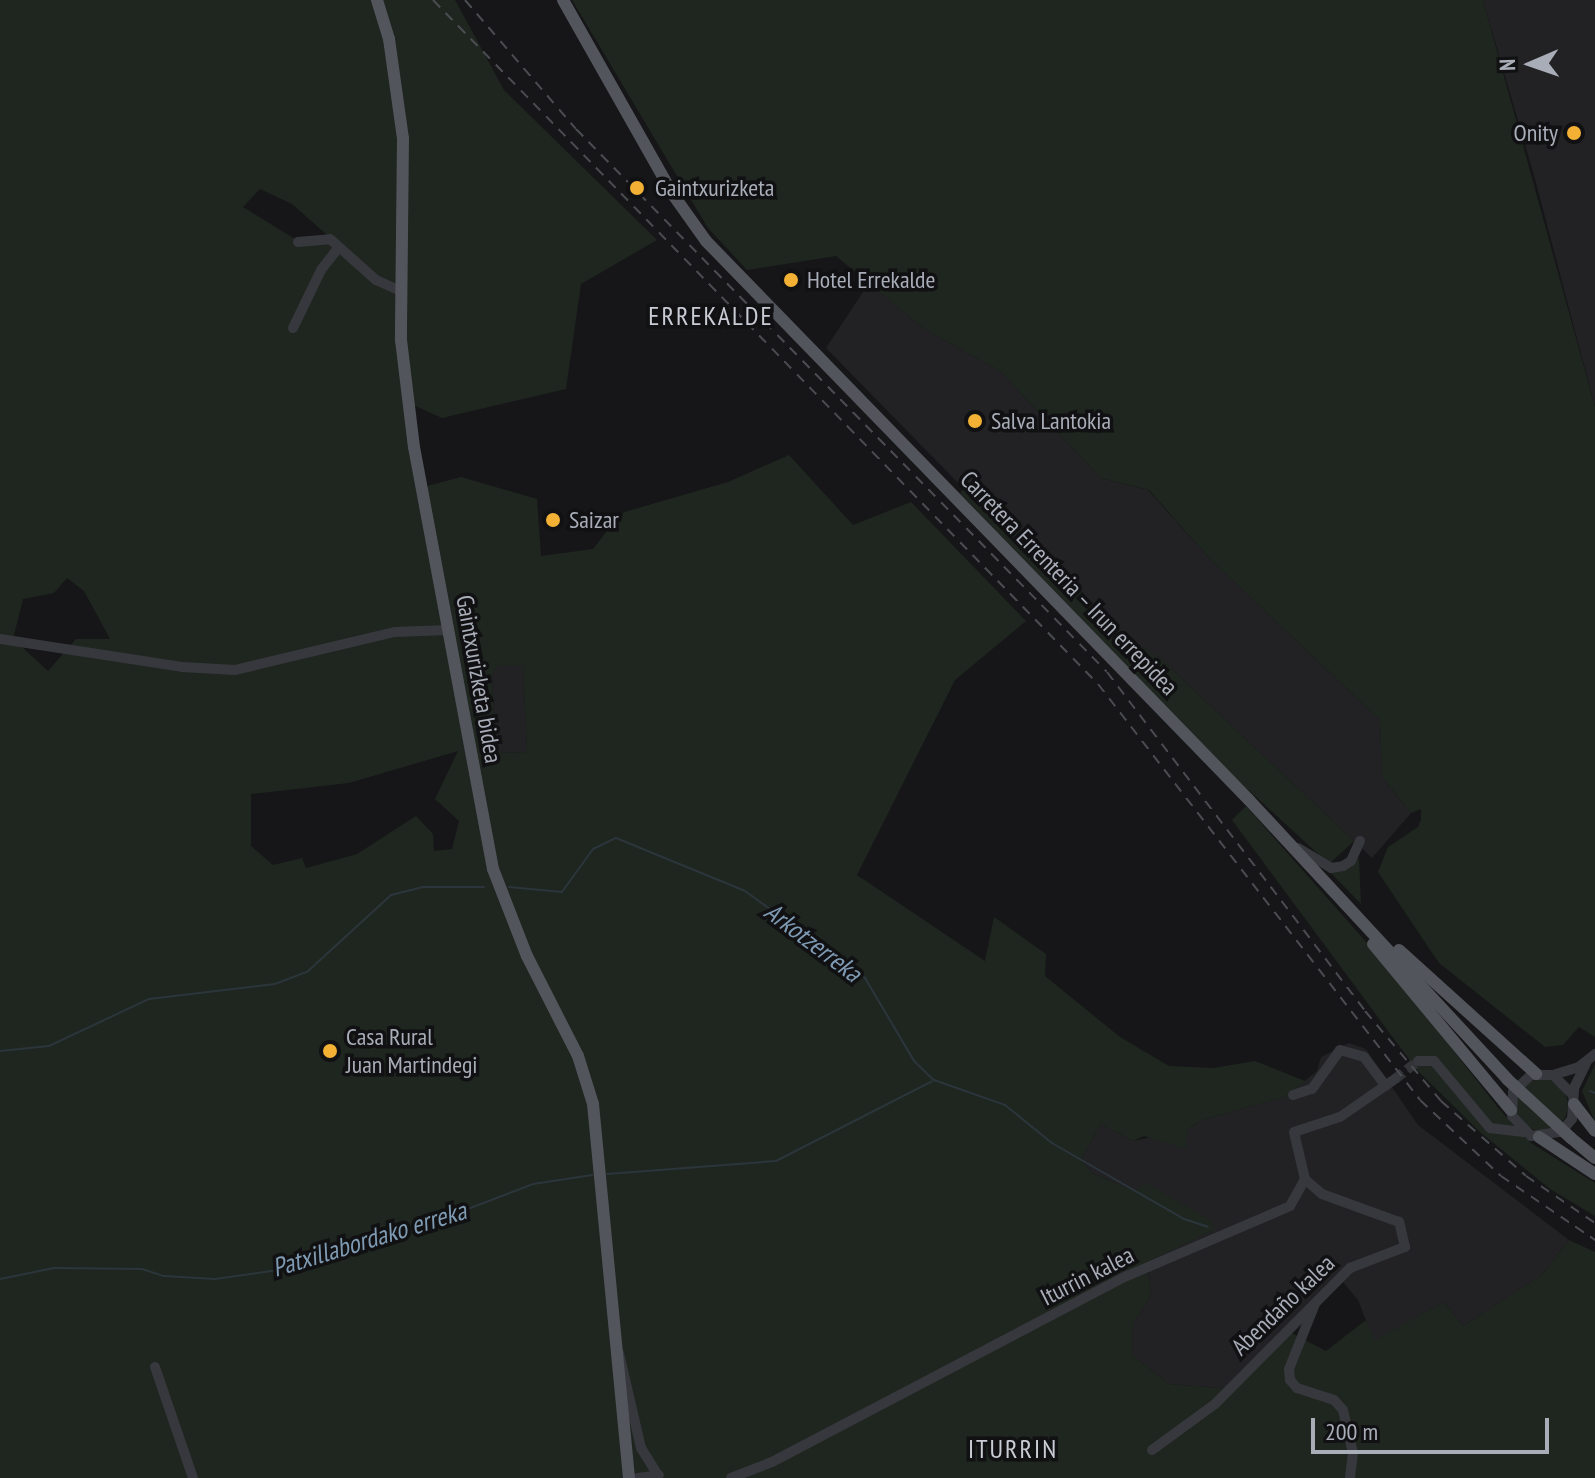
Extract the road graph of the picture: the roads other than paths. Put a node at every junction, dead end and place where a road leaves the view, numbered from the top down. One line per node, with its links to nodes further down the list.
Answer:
1 (377, 0): 5 (main road, Gaintxurizketa bidea)
2 (563, 0): 9 (main road, Carretera Errenteria – Irun errepidea)
3 (298, 242): 4 (street)
4 (339, 247): 5 (street); 6 (street)
5 (401, 291): 7 (main road, Gaintxurizketa bidea)
6 (293, 328)
7 (448, 630): 8 (street); 31 (main road, Gaintxurizketa bidea)
8 (0, 639)
9 (1286, 840): 10 (street); 11 (main road, Carretera Errenteria – Irun errepidea)
10 (1360, 841)
11 (1337, 893): 12 (main road, Carretera Errenteria – Irun errepidea); 20 (main road)
12 (1355, 914): 16 (main road); 25 (main road, Carretera Errenteria – Irun errepidea, bridge)
13 (1595, 1054): 15 (street)
14 (1418, 1061): 21 (street)
15 (1586, 1063): 17 (street); 19 (street)
16 (1536, 1074): 17 (street); 20 (street)
17 (1553, 1075): 19 (street)
18 (1293, 1095): 27 (street)
19 (1573, 1100): 22 (main road); 24 (street)
20 (1511, 1113): 21 (street); 23 (street)
21 (1493, 1130): 23 (street)
22 (1595, 1131)
23 (1524, 1132): 24 (street)
24 (1539, 1137): 26 (main road)
25 (1595, 1158)
26 (1595, 1174)
27 (1305, 1179): 28 (street); 29 (street)
28 (1322, 1194): 29 (street, Iturrin kalea); 30 (street, Abendaño kalea)
29 (1295, 1202): 39 (street, Iturrin kalea)
30 (1316, 1299): 34 (street, Abendaño kalea); 40 (street)
31 (615, 1347): 33 (main road, Gaintxurizketa bidea); 35 (street); 38 (main road, Gaintxurizketa bidea)
32 (155, 1367): 36 (street)
33 (623, 1438): 37 (main road, Gaintxurizketa bidea); 38 (main road, Gaintxurizketa bidea)
34 (1152, 1450)
35 (660, 1477): 38 (street)
36 (193, 1478)
37 (629, 1478)
38 (637, 1478)
39 (731, 1478)
40 (1350, 1478)

